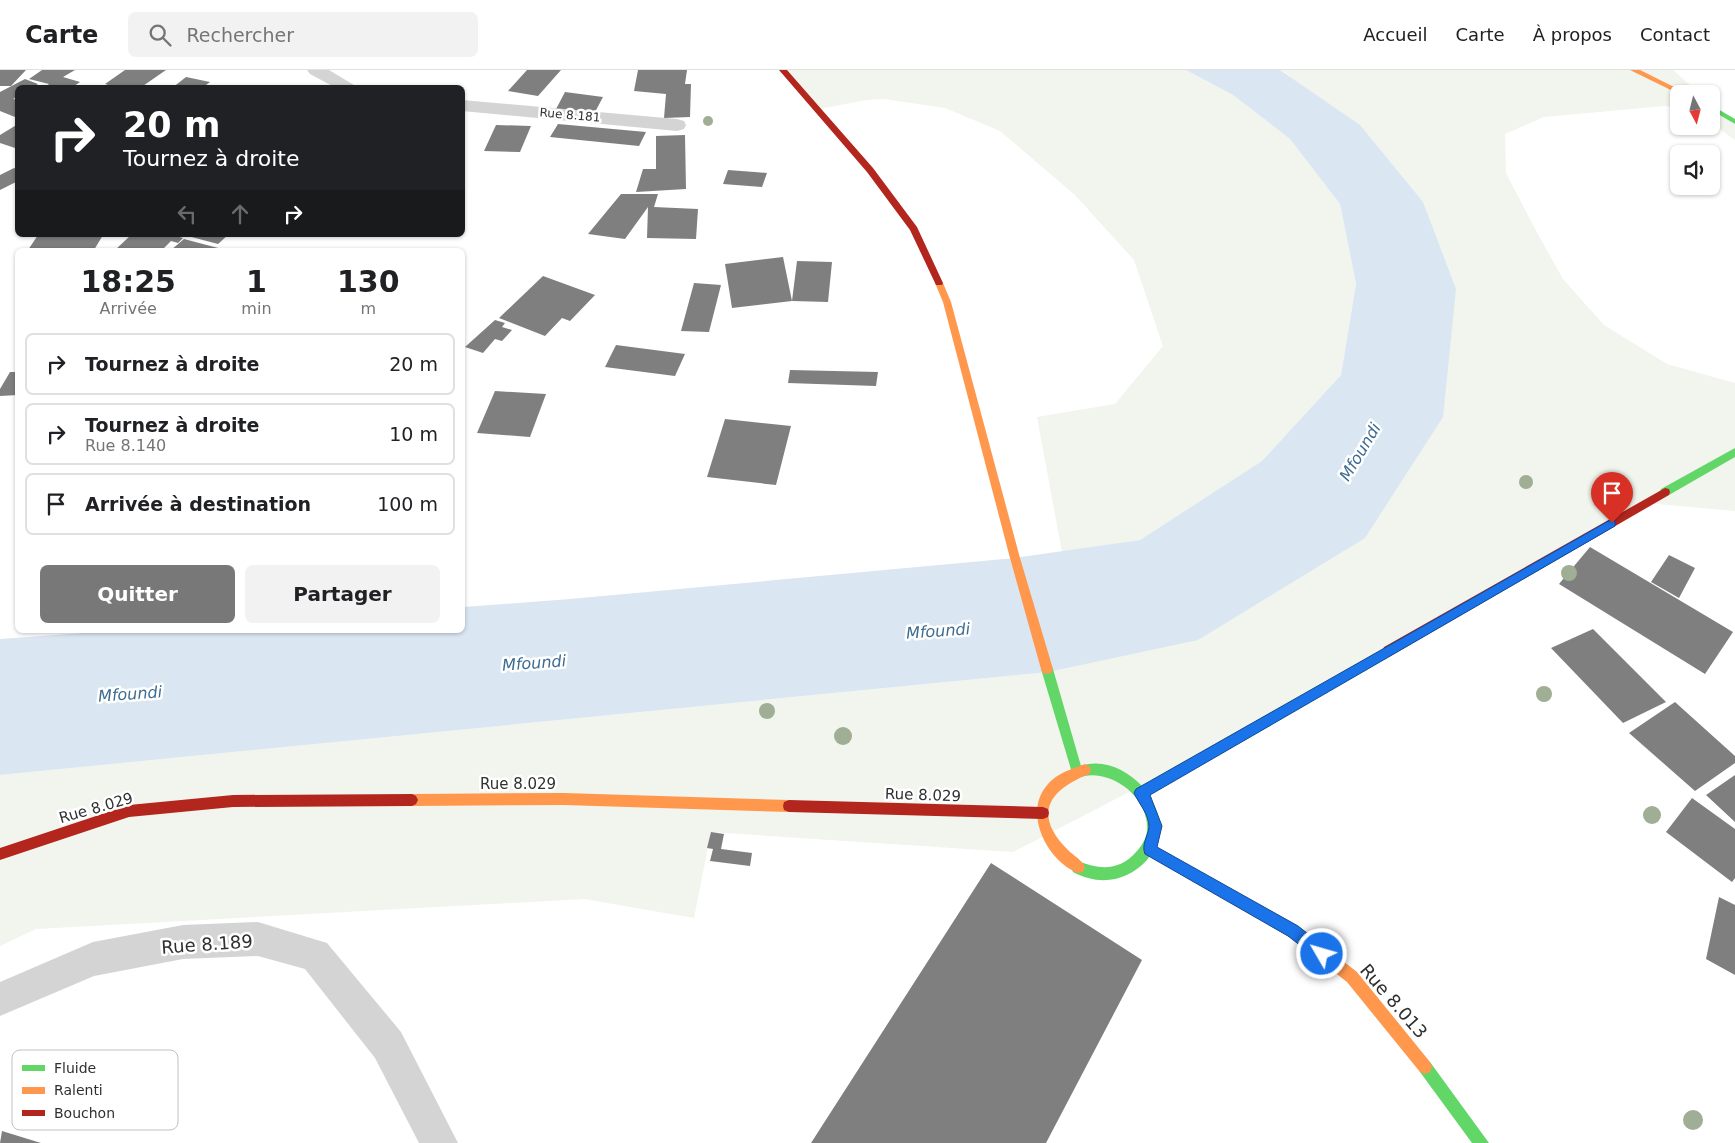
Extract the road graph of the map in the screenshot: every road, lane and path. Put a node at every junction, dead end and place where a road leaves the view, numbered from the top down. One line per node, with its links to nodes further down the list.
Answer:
1 (316, 70): 4 (street)
2 (783, 70): 11 (main road)
3 (1634, 70): 5 (main road)
4 (344, 85)
5 (1670, 87)
6 (465, 105): 9 (street, Rue 8.181)
7 (1729, 112): 8 (main road)
8 (1735, 122)
9 (678, 126)
10 (1735, 452): 12 (main road)
11 (1077, 772): 12 (main road); 13 (main road)
12 (1141, 793): 14 (main road)
13 (1043, 813): 14 (main road); 15 (main road, Rue 8.029)
14 (1150, 850): 18 (main road, Rue 8.013)
15 (0, 854)
16 (0, 999): 17 (street, Rue 8.189)
17 (439, 1143)
18 (1481, 1143)

